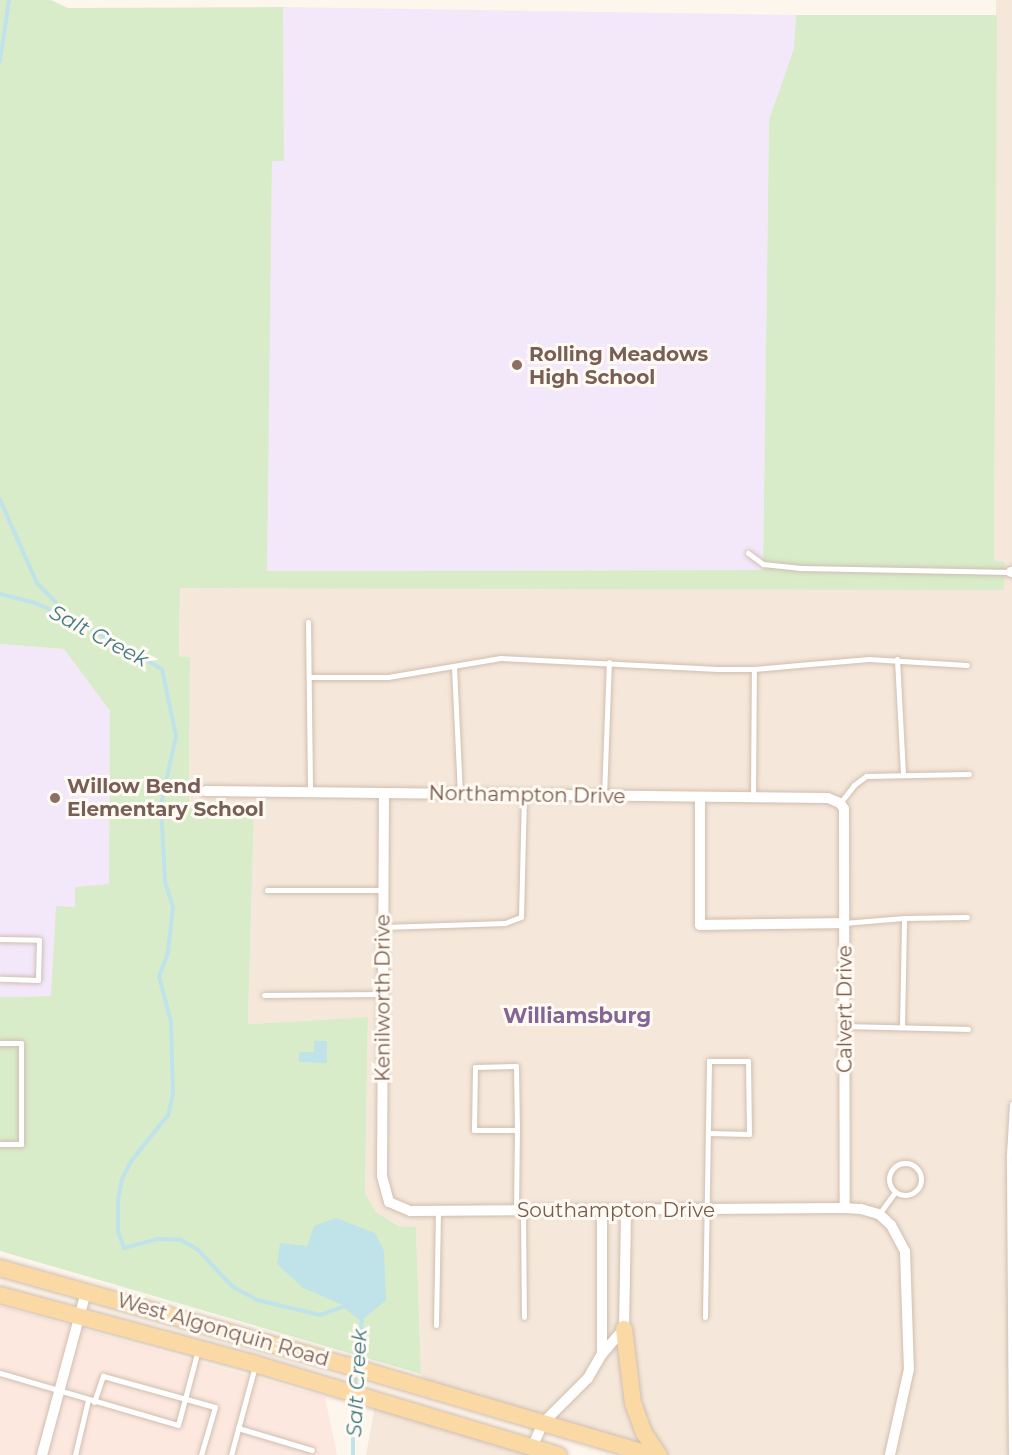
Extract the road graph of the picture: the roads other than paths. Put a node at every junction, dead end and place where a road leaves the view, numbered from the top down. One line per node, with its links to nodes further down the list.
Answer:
1 (748, 553): 2 (lane)
2 (1012, 572)
3 (308, 622): 9 (lane)
4 (897, 659): 6 (lane); 8 (lane); 11 (lane)
5 (609, 662): 7 (lane); 8 (lane); 17 (lane)
6 (967, 665)
7 (454, 667): 9 (lane); 15 (lane)
8 (754, 669): 19 (lane)
9 (309, 676): 13 (lane)
10 (969, 774): 11 (lane)
11 (903, 775): 20 (lane)
12 (206, 791): 13 (street, Northampton Drive)
13 (310, 792): 14 (street, Northampton Drive)
14 (384, 793): 15 (street, Northampton Drive); 22 (street, Kenilworth Drive)
15 (460, 794): 16 (street, Northampton Drive)
16 (524, 795): 17 (street, Northampton Drive); 26 (lane)
17 (604, 796): 18 (street, Northampton Drive)
18 (700, 797): 19 (street, Northampton Drive); 25 (street)
19 (753, 797): 20 (street, Northampton Drive)
20 (842, 806): 25 (street, Calvert Drive)
21 (267, 890): 22 (lane)
22 (383, 890): 26 (street, Kenilworth Drive)
23 (967, 917): 24 (lane)
24 (904, 918): 25 (lane); 32 (lane)
25 (844, 923): 31 (street, Calvert Drive)
26 (383, 927): 29 (street, Kenilworth Drive)
27 (0, 939): 28 (lane)
28 (0, 980)
29 (383, 993): 30 (lane); 40 (street, Kenilworth Drive)
30 (264, 995)
31 (845, 1026): 32 (lane); 41 (street, Calvert Drive)
32 (902, 1027): 33 (lane)
33 (968, 1029)
34 (0, 1043): 38 (lane)
35 (1012, 1104): 76 (lane)
36 (517, 1130): 36 (lane); 42 (lane)
37 (709, 1133): 37 (lane); 44 (lane)
38 (0, 1144)
39 (895, 1192): 39 (lane); 47 (lane)
40 (389, 1202): 45 (street, Southampton Drive)
41 (846, 1208): 44 (street, Southampton Drive); 47 (street, Southampton Drive)
42 (519, 1210): 43 (street, Southampton Drive); 45 (street, Southampton Drive); 52 (lane)
43 (602, 1210): 46 (street, Southampton Drive); 57 (street)
44 (709, 1210): 46 (street, Southampton Drive); 53 (lane)
45 (438, 1211): 54 (lane)
46 (626, 1211): 55 (street)
47 (879, 1214): 75 (street)
48 (0, 1268): 49 (main road, West Algonquin Road)
49 (86, 1292): 51 (street); 64 (main road, West Algonquin Road)
50 (0, 1295): 51 (main road, West Algonquin Road)
51 (79, 1316): 56 (main road, West Algonquin Road); 60 (street)
52 (524, 1317)
53 (705, 1317)
54 (436, 1325)
55 (624, 1329): 57 (street); 74 (main road)
56 (198, 1349): 58 (main road, West Algonquin Road); 61 (lane)
57 (602, 1354): 64 (street)
58 (255, 1364): 65 (lane); 67 (main road, West Algonquin Road)
59 (0, 1373): 60 (lane)
60 (59, 1390): 62 (lane); 68 (street)
61 (185, 1399): 63 (lane); 63 (lane); 70 (lane)
62 (88, 1400): 63 (lane); 69 (lane)
63 (94, 1402)
64 (543, 1423): 67 (street); 73 (main road, West Algonquin Road)
65 (238, 1428): 66 (lane); 71 (lane)
66 (312, 1450)
67 (529, 1452): 72 (main road, West Algonquin Road)
68 (42, 1455)
69 (75, 1455)
70 (201, 1455)
71 (231, 1455)
72 (559, 1455)
73 (652, 1455)
74 (659, 1455)
75 (890, 1455)
76 (1011, 1455)

